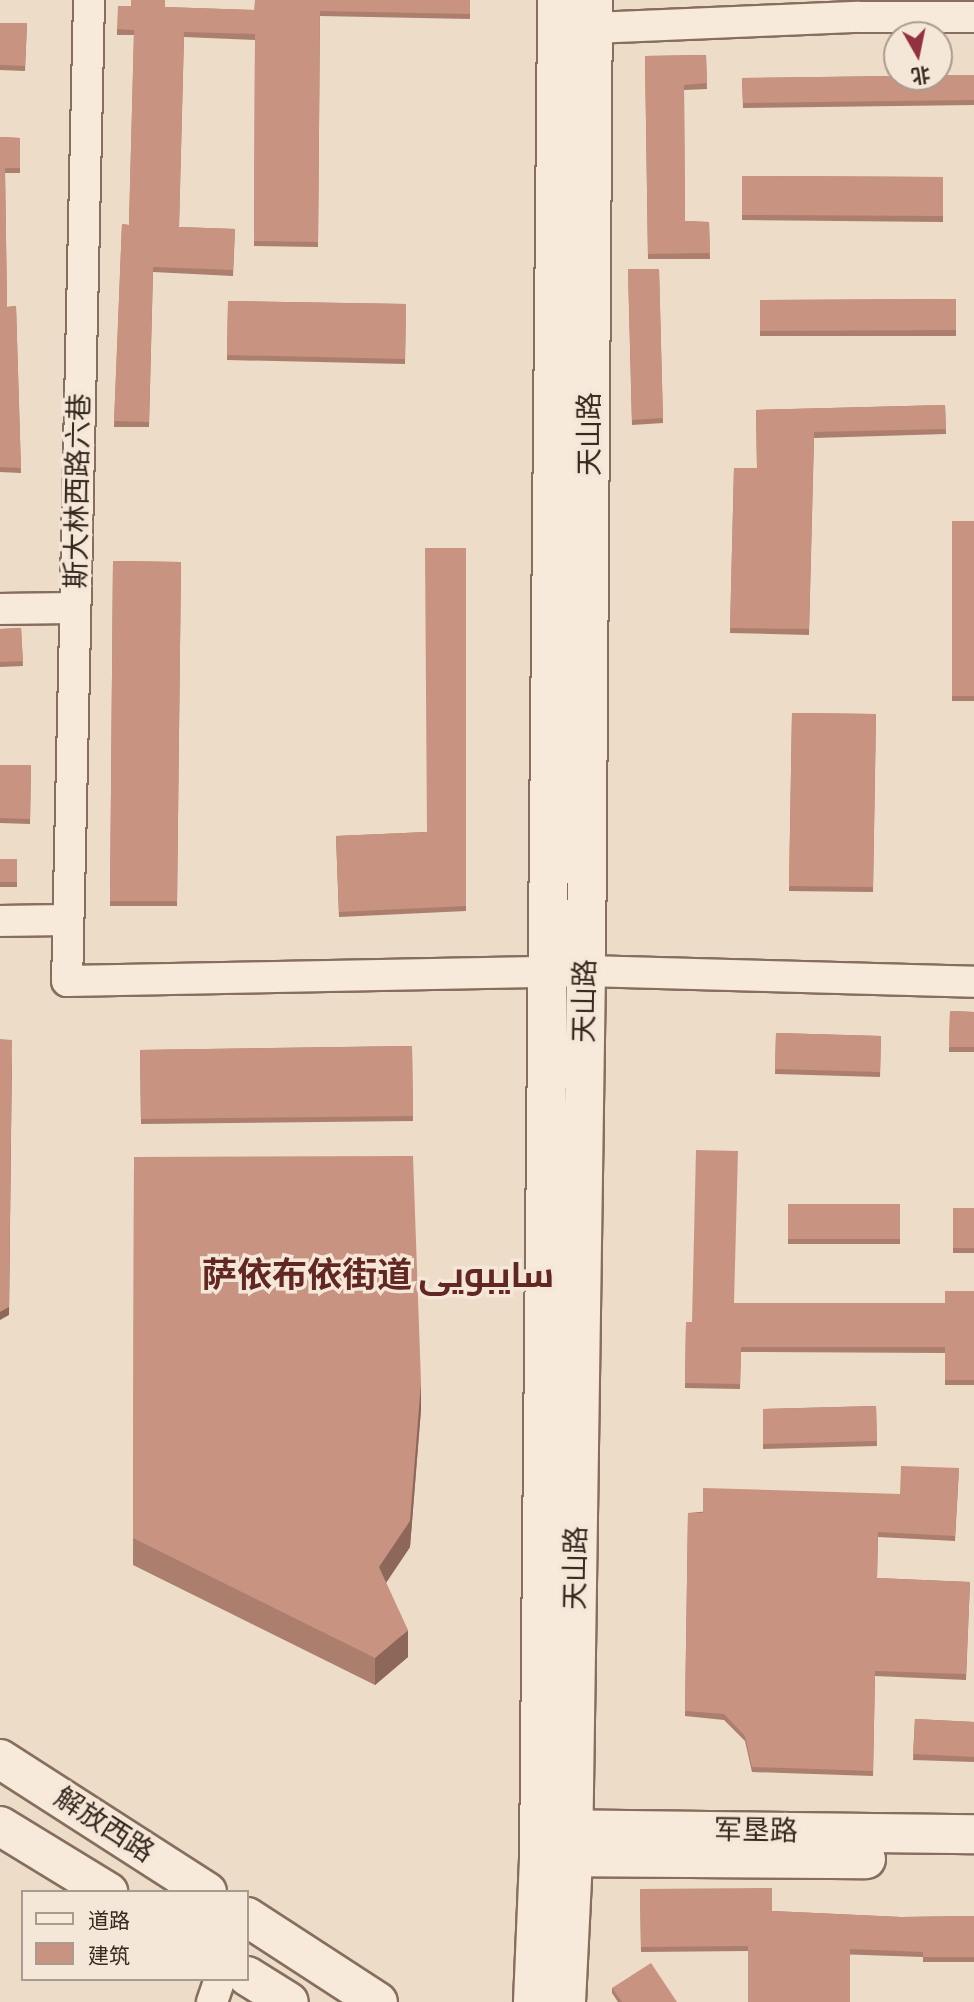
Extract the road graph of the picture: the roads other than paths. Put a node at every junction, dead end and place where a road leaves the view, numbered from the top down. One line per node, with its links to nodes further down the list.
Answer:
1 (89, 0): 5 (street, 斯大林西路六巷)
2 (557, 0): 10 (main road, 天山路)
3 (593, 14): 4 (street); 9 (main road, 天山路)
4 (974, 17)
5 (75, 608): 6 (street); 7 (street, 斯大林西路六巷)
6 (0, 609)
7 (68, 920): 8 (street); 10 (street, 斯大林西路六巷)
8 (0, 921)
9 (586, 971): 10 (street); 11 (street); 15 (main road, 天山路)
10 (548, 974): 15 (main road, 天山路)
11 (974, 982)
12 (0, 1759): 18 (main road, 解放西路)
13 (0, 1826): 17 (main road, 解放西路)
14 (974, 1834): 15 (main road, 军垦路)
15 (556, 1843): 16 (main road, 军垦路); 25 (main road, 天山路); 26 (main road, 天山路)
16 (974, 1860)
17 (105, 1890)
18 (204, 1890)
19 (248, 1918): 24 (main road)
20 (248, 1977): 23 (main road)
21 (219, 1981): 22 (street)
22 (212, 2002)
23 (289, 2002)
24 (378, 2002)
25 (533, 2002)
26 (566, 2002)

